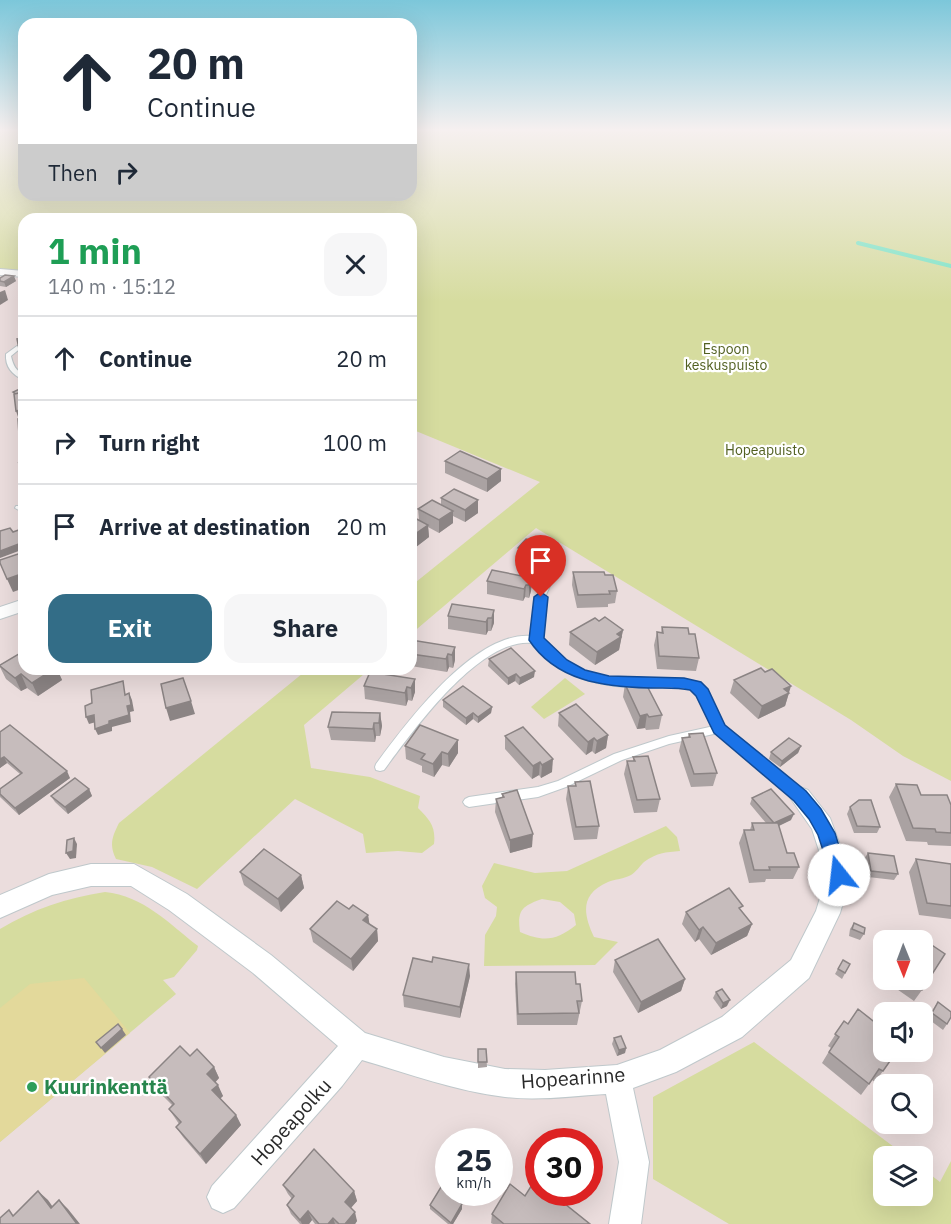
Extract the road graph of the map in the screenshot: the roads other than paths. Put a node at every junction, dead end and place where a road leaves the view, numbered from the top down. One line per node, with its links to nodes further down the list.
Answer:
1 (0, 272): 2 (street)
2 (18, 274)
3 (18, 349): 4 (lane)
4 (18, 376)
5 (550, 577): 8 (lane)
6 (18, 606): 7 (street)
7 (0, 613)
8 (536, 640): 9 (lane); 10 (lane)
9 (720, 729): 11 (lane); 12 (lane)
10 (380, 766)
11 (800, 796): 15 (street, Hopearinne)
12 (469, 802)
13 (0, 907): 14 (street, Hopearinne)
14 (357, 1044): 15 (street, Hopearinne); 16 (street, Hopeapolku)
15 (617, 1079): 17 (street)
16 (223, 1197)
17 (625, 1224)

